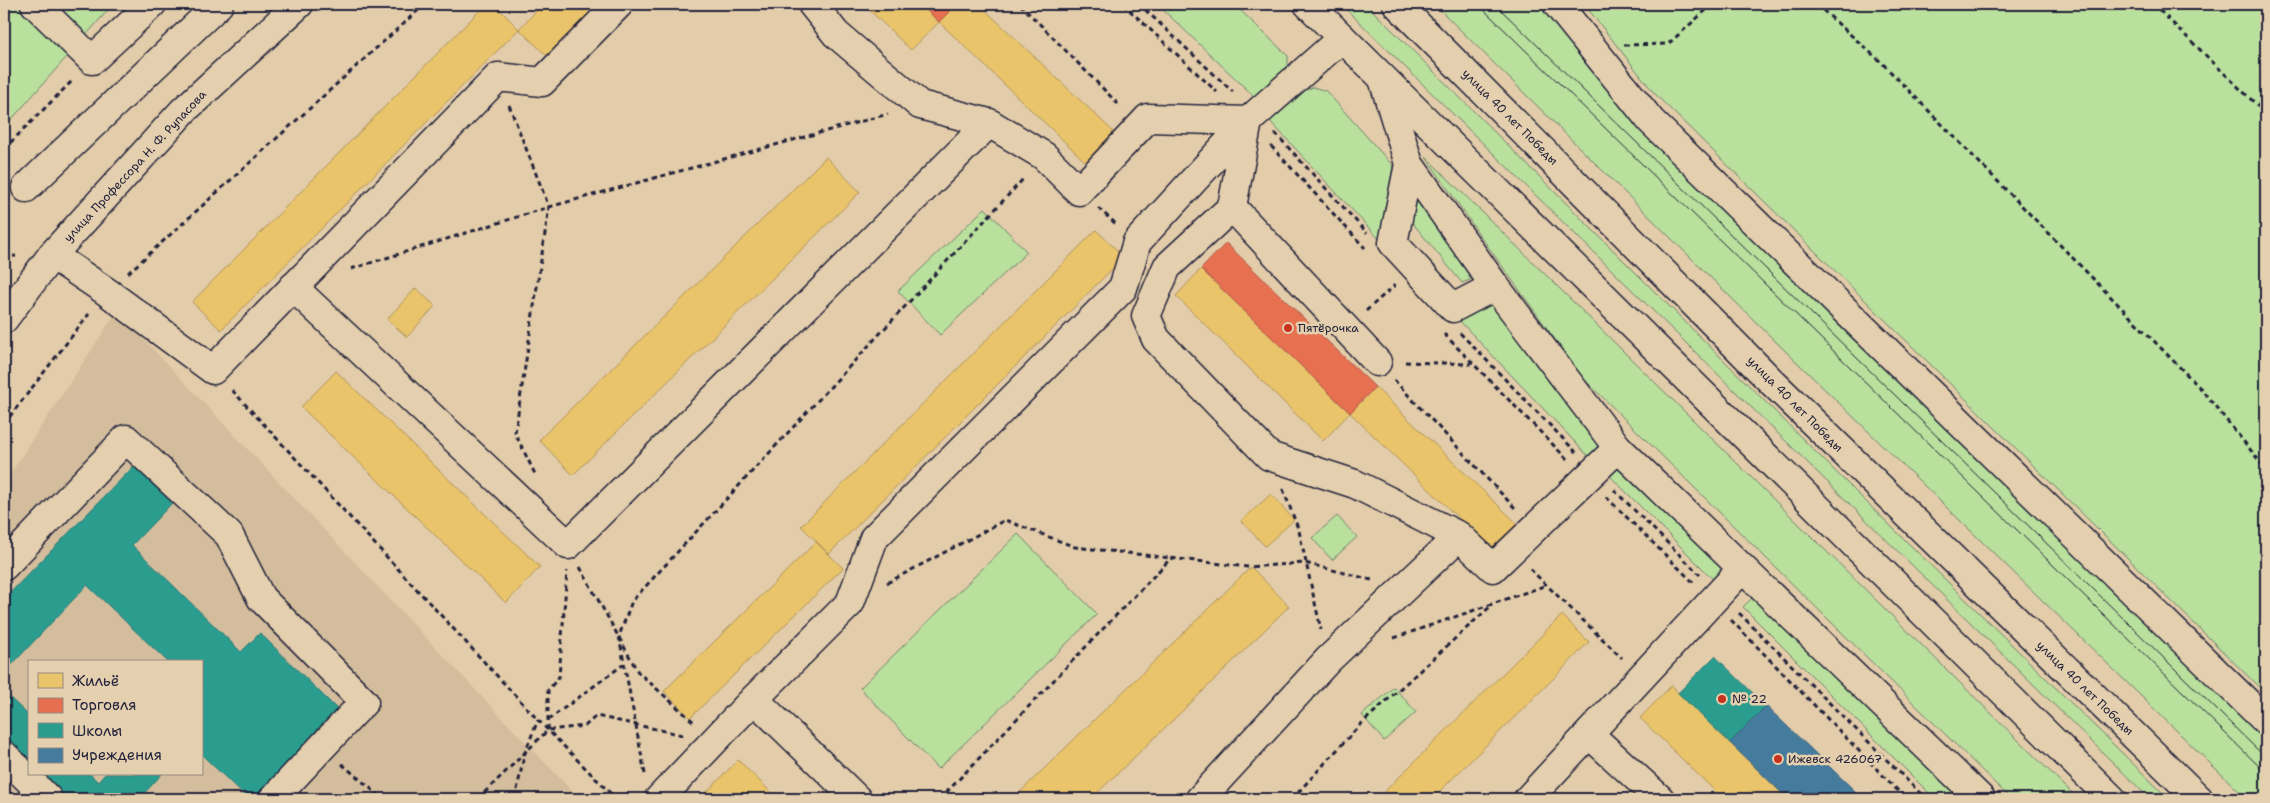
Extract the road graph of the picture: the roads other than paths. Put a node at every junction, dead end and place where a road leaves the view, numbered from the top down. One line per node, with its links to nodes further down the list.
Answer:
1 (35, 4): 2 (street)
2 (152, 4)
3 (219, 4): 15 (street)
4 (619, 4): 19 (street)
5 (812, 4): 13 (street)
6 (1308, 4): 10 (street)
7 (1397, 4): 39 (street, улица 40 лет Победы)
8 (1557, 4): 27 (street)
9 (292, 6): 17 (street, улица Профессора Н. Ф. Рупасова)
10 (1342, 38): 11 (street); 12 (street)
11 (1382, 80): 14 (street); 38 (street)
12 (1252, 118): 13 (street); 16 (street); 26 (street)
13 (990, 123): 19 (street)
14 (1409, 164): 18 (street); 18 (street)
15 (26, 188)
16 (1232, 206): 21 (street); 23 (street)
17 (52, 255): 19 (street); 20 (street, улица Профессора Н. Ф. Рупасова)
18 (1495, 286): 22 (street)
19 (293, 287)
20 (4, 319)
21 (1384, 369)
22 (1618, 448): 23 (street); 25 (street)
23 (1459, 536): 34 (street)
24 (4, 566): 32 (street)
25 (1742, 569): 28 (street); 37 (street)
26 (754, 699): 30 (street); 33 (street)
27 (2266, 721)
28 (1589, 734): 35 (street); 36 (street)
29 (4, 755): 31 (street)
30 (652, 790)
31 (48, 799)
32 (273, 799)
33 (857, 799)
34 (1200, 799)
35 (1528, 799)
36 (1660, 799)
37 (1981, 799)
38 (2112, 799)
39 (2199, 799)

